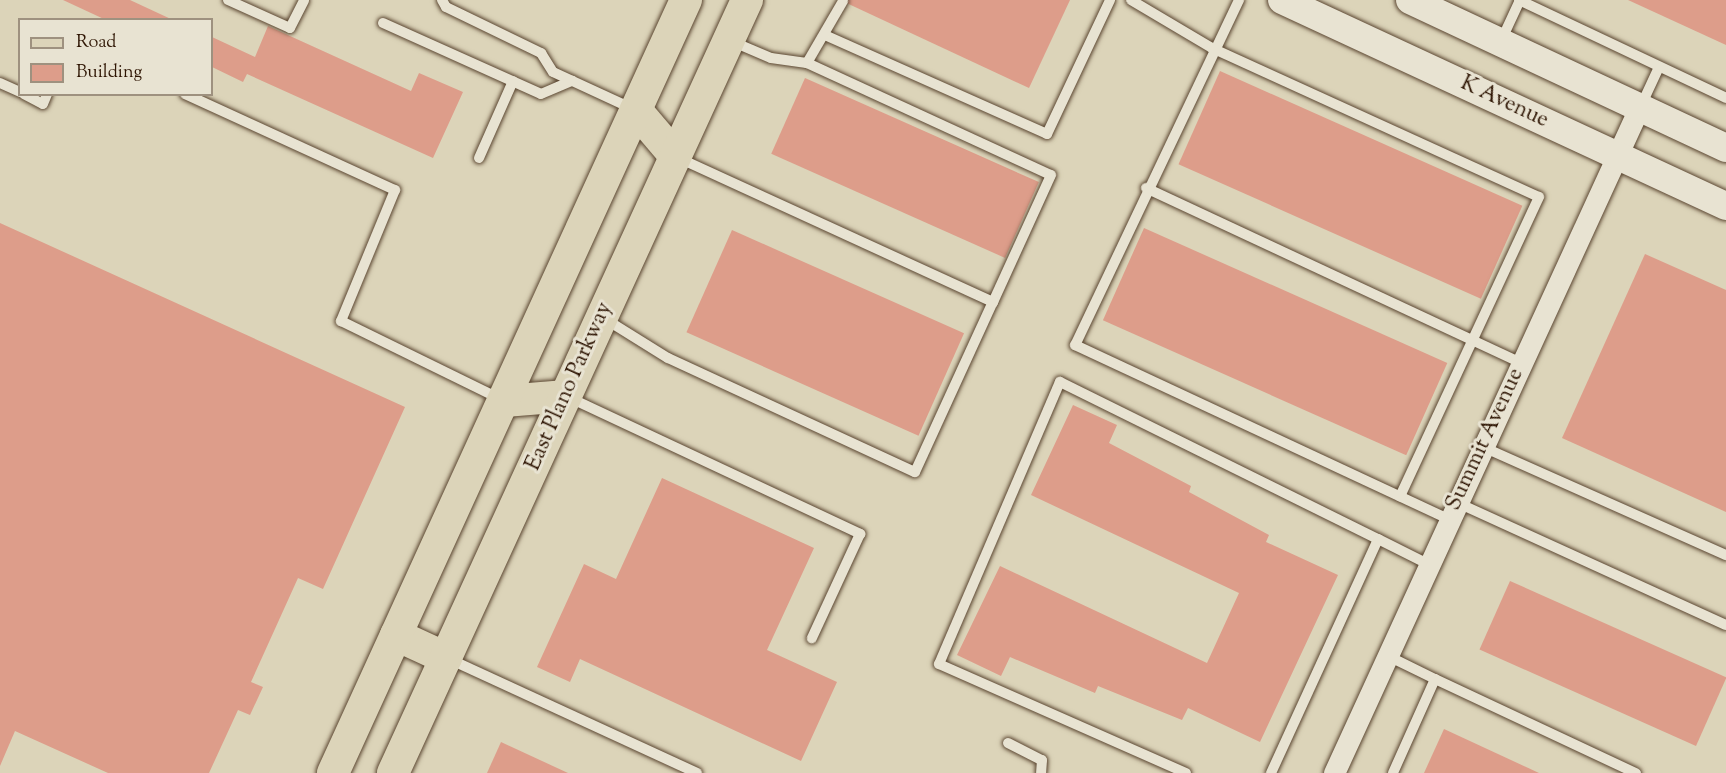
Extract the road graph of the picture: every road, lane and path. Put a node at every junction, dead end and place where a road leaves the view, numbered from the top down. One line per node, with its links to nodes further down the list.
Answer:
1 (228, 0): 2 (lane)
2 (304, 0)
3 (442, 0): 21 (lane)
4 (686, 0): 29 (main road)
5 (747, 0): 15 (main road, East Plano Parkway)
6 (1110, 0): 14 (lane)
7 (1131, 0): 17 (lane)
8 (1239, 0): 17 (lane)
9 (1282, 0): 31 (main road, K Avenue)
10 (1410, 0): 16 (main road)
11 (1520, 0): 16 (lane); 19 (lane)
12 (843, 1): 14 (lane)
13 (383, 23): 20 (lane)
14 (827, 36): 18 (lane)
15 (729, 40): 18 (lane); 32 (main road, East Plano Parkway)
16 (1500, 42): 28 (main road)
17 (1212, 48): 34 (lane); 38 (lane)
18 (807, 63): 36 (lane)
19 (1659, 67): 27 (lane); 28 (lane)
20 (513, 81): 21 (lane); 33 (lane)
21 (572, 81): 29 (lane)
22 (0, 83): 23 (lane)
23 (18, 91)
24 (28, 96): 25 (lane)
25 (46, 96)
26 (189, 96): 41 (lane)
27 (1726, 98)
28 (1640, 108): 30 (main road); 31 (street, Summit Avenue)
29 (636, 110): 32 (main road); 41 (main road)
30 (1726, 148)
31 (1616, 155): 35 (main road, K Avenue); 39 (street, Summit Avenue)
32 (675, 156): 36 (lane); 37 (main road, East Plano Parkway)
33 (479, 158)
34 (1146, 188): 38 (lane); 43 (lane)
35 (1726, 206)
36 (993, 302): 37 (lane)
37 (602, 317): 40 (main road, East Plano Parkway)
38 (1473, 339): 39 (lane); 43 (lane)
39 (1522, 363): 42 (street, Summit Avenue)
40 (566, 396): 41 (main road); 50 (lane); 52 (main road, East Plano Parkway)
41 (505, 401): 49 (main road)
42 (1483, 447): 44 (street, Summit Avenue); 46 (lane)
43 (1400, 496): 44 (lane)
44 (1454, 511): 47 (street, Summit Avenue); 48 (lane)
45 (1378, 539): 47 (lane); 59 (lane); 60 (lane)
46 (1726, 555)
47 (1430, 564): 51 (street, Summit Avenue)
48 (1726, 625)
49 (396, 635): 52 (main road); 55 (main road)
50 (812, 638)
51 (1388, 656): 53 (lane); 61 (street, Summit Avenue)
52 (446, 658): 56 (main road, East Plano Parkway); 57 (lane)
53 (1435, 679): 62 (lane); 63 (lane)
54 (1008, 743): 58 (lane)
55 (333, 773)
56 (393, 773)
57 (697, 773)
58 (1041, 773)
59 (1186, 773)
60 (1271, 773)
61 (1334, 773)
62 (1393, 773)
63 (1636, 773)

